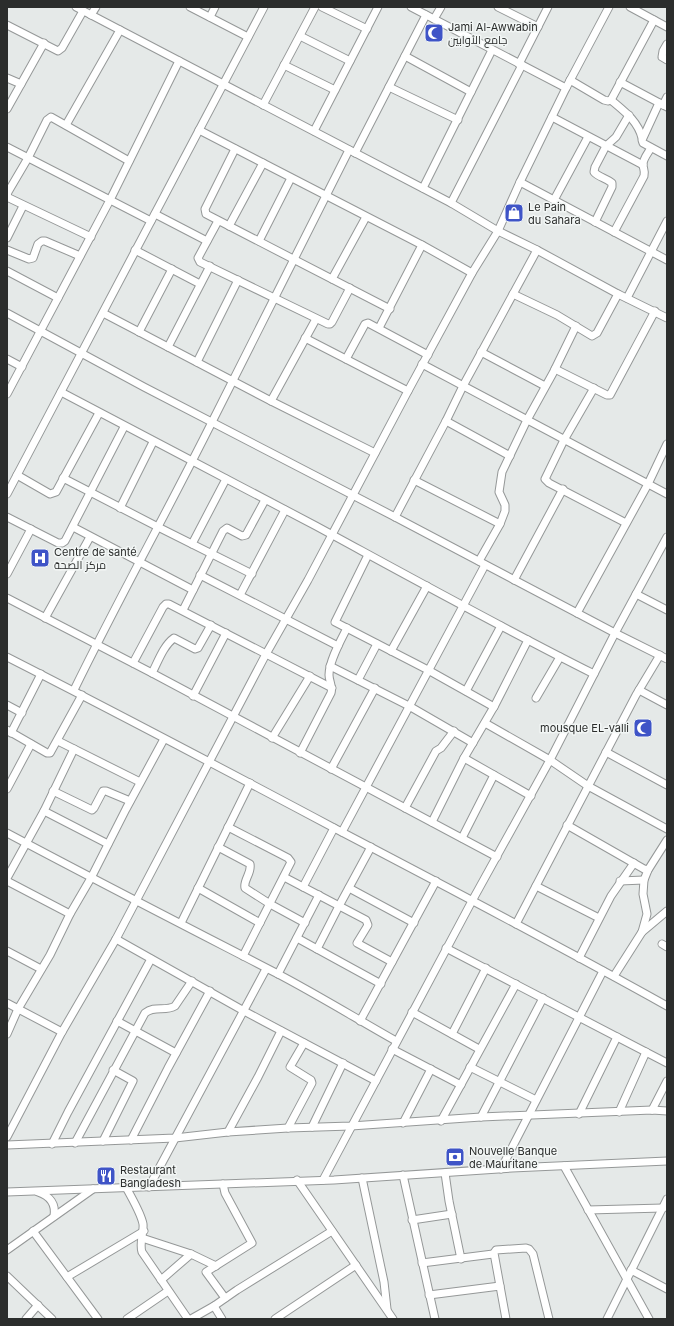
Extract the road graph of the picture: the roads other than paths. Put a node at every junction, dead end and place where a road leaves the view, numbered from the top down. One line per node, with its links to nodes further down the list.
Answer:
1 (76, 7): 15 (street)
2 (96, 7): 16 (street)
3 (190, 7): 18 (street)
4 (215, 7): 18 (street)
5 (264, 7): 27 (street)
6 (315, 7): 26 (street)
7 (322, 7): 24 (street)
8 (378, 7): 24 (street)
9 (411, 7): 17 (street)
10 (441, 7): 19 (street)
11 (498, 7): 22 (street)
12 (547, 7): 22 (street)
13 (609, 7): 38 (street)
14 (630, 7): 20 (street)
15 (83, 11): 16 (street); 28 (street)
16 (91, 15): 25 (street)
17 (426, 15): 19 (street); 31 (street)
18 (210, 17): 27 (street)
19 (434, 20): 30 (street)
20 (654, 20): 23 (street); 39 (street)
21 (7, 25): 28 (street)
22 (538, 27): 36 (street)
23 (667, 27)
24 (367, 29): 34 (street)
25 (120, 30): 33 (street); 54 (street)
26 (300, 36): 34 (street); 35 (street)
27 (248, 37): 41 (street)
28 (44, 43): 40 (street)
29 (667, 44): 32 (street)
30 (492, 50): 36 (street); 45 (street)
31 (405, 56): 42 (street); 45 (street)
32 (667, 60)
33 (179, 61): 41 (street); 66 (street)
34 (350, 61): 44 (street)
35 (284, 65): 44 (street); 50 (street)
36 (520, 65): 43 (street); 75 (street)
37 (7, 78): 40 (street)
38 (570, 80): 43 (street); 47 (street)
39 (620, 82): 47 (street); 49 (street)
40 (21, 84): 48 (street)
41 (223, 84): 50 (street); 55 (street)
42 (389, 87): 53 (street); 63 (street)
43 (566, 88): 52 (street)
44 (335, 90): 56 (street)
45 (472, 92): 53 (street)
46 (667, 98): 49 (street)
47 (611, 100): 51 (street)
48 (8, 105)
49 (663, 105): 58 (street)
50 (263, 106): 56 (street)
51 (629, 116): 58 (street); 59 (street)
52 (552, 117): 57 (street); 70 (street)
53 (458, 120): 71 (street)
54 (66, 125): 65 (street); 66 (street)
55 (199, 130): 62 (street); 77 (street)
56 (314, 131): 63 (street)
57 (588, 137): 59 (street); 74 (street)
58 (642, 138): 61 (street)
59 (606, 146): 68 (street); 82 (street)
60 (7, 147): 65 (street)
61 (651, 148): 64 (street); 68 (street)
62 (235, 149): 67 (street); 80 (street)
63 (352, 151): 71 (street); 72 (street)
64 (667, 156)
65 (28, 158): 73 (street); 76 (street)
66 (129, 161): 73 (street)
67 (263, 163): 69 (street); 83 (street)
68 (642, 165): 85 (street)
69 (291, 178): 72 (street); 89 (street)
70 (520, 182): 74 (street); 84 (street)
71 (423, 188): 75 (street)
72 (326, 196): 78 (street); 96 (street)
73 (110, 200): 79 (street); 86 (street)
74 (554, 200): 82 (street)
75 (451, 203): 84 (street)
76 (23, 206): 86 (street); 87 (street)
77 (155, 214): 79 (street); 88 (street)
78 (366, 217): 90 (street); 102 (street)
79 (151, 221): 92 (street)
80 (218, 221): 83 (street); 88 (street)
81 (667, 221): 94 (street)
82 (595, 222): 85 (street)
83 (229, 226): 89 (street)
84 (498, 230): 93 (street); 101 (street)
85 (614, 232): 94 (street)
86 (91, 236): 95 (street)
87 (7, 238)
88 (207, 241): 98 (street)
89 (259, 241): 96 (street)
90 (422, 246): 101 (street); 111 (street)
91 (7, 250): 95 (street)
92 (136, 250): 99 (street); 113 (street)
93 (537, 250): 106 (street); 107 (street)
94 (651, 252): 97 (street); 110 (street)
95 (80, 256): 108 (street)
96 (293, 259): 102 (street); 109 (street)
97 (667, 260)
98 (210, 266): 103 (street); 104 (street)
99 (172, 269): 104 (street); 120 (street)
100 (7, 272): 108 (street)
101 (472, 273): 125 (street)
102 (332, 279): 105 (street)
103 (238, 280): 109 (street); 128 (street)
104 (200, 284): 122 (street)
105 (350, 288): 111 (street); 115 (street)
106 (513, 294): 117 (street); 123 (street)
107 (618, 294): 110 (street); 117 (street)
108 (58, 298): 119 (street)
109 (274, 298): 115 (street); 132 (street)
110 (627, 298): 112 (street)
111 (390, 309): 118 (street)
112 (655, 311): 116 (street); 135 (street)
113 (103, 312): 120 (street); 124 (street)
114 (7, 313): 119 (street)
115 (316, 318): 121 (street)
116 (667, 318)
117 (576, 326): 131 (street)
118 (379, 328): 125 (street); 127 (street)
119 (40, 331): 124 (street); 130 (street)
120 (139, 332): 122 (street)
121 (306, 338): 127 (street); 139 (street)
122 (168, 347): 128 (street)
123 (481, 352): 133 (street); 134 (street)
124 (81, 353): 137 (street); 143 (street)
125 (428, 354): 129 (street)
126 (7, 359): 130 (street)
127 (346, 359): 136 (street)
128 (197, 362): 132 (street)
129 (422, 364): 133 (street); 136 (street)
130 (22, 367): 138 (street)
131 (555, 369): 134 (street); 135 (street)
132 (233, 381): 139 (street); 143 (street)
133 (463, 386): 141 (street); 142 (street)
134 (545, 386): 141 (street)
135 (594, 388): 145 (street)
136 (408, 391): 148 (street)
137 (61, 392): 140 (street); 151 (street)
138 (7, 394)
139 (271, 401): 148 (street)
140 (99, 413): 144 (street); 152 (street)
141 (527, 420): 145 (street); 149 (street)
142 (446, 421): 149 (street); 154 (street)
143 (213, 422): 150 (street); 161 (street)
144 (124, 427): 146 (street); 158 (street)
145 (564, 440): 156 (street); 157 (street)
146 (153, 442): 150 (street); 163 (street)
147 (667, 444): 156 (street)
148 (375, 453): 161 (street)
149 (510, 456): 168 (street)
150 (192, 462): 153 (street); 169 (street)
151 (17, 475): 152 (street); 155 (street)
152 (63, 478): 158 (street)
153 (226, 479): 162 (street); 175 (street)
154 (414, 480): 166 (street); 168 (street)
155 (10, 483): 159 (street)
156 (648, 484): 160 (street); 167 (street)
157 (563, 489): 167 (street); 183 (street)
158 (91, 493): 163 (street); 170 (street)
159 (7, 494)
160 (667, 494)
161 (352, 495): 166 (street); 172 (street)
162 (265, 500): 164 (street); 176 (street)
163 (120, 508): 169 (street)
164 (285, 510): 172 (street); 181 (street)
165 (7, 517): 171 (street)
166 (394, 517): 179 (street)
167 (626, 523): 192 (street)
168 (500, 524): 179 (street)
169 (158, 527): 175 (street); 178 (street)
170 (73, 528): 171 (street); 173 (street)
171 (30, 529): 180 (street)
172 (331, 534): 177 (street); 194 (street)
173 (90, 537): 178 (street); 193 (street)
174 (667, 537): 186 (street)
175 (192, 544): 176 (street)
176 (210, 554): 181 (street); 182 (street)
177 (368, 555): 184 (street); 197 (street)
178 (139, 561): 185 (street); 202 (street)
179 (482, 563): 183 (street); 189 (street)
180 (7, 574)
181 (252, 574): 187 (street)
182 (200, 575): 185 (street); 187 (street)
183 (514, 580): 192 (street)
184 (426, 586): 189 (street); 204 (street)
185 (193, 590): 190 (street)
186 (636, 594): 191 (street); 199 (street)
187 (240, 595): 194 (street)
188 (7, 598): 193 (street)
189 (463, 606): 196 (street); 211 (street)
190 (183, 610): 195 (street); 209 (street)
191 (667, 610)
192 (577, 613): 199 (street)
193 (45, 618): 202 (street)
194 (286, 619): 203 (street); 205 (street)
195 (211, 625): 198 (street); 213 (street)
196 (501, 626): 200 (street); 221 (street)
197 (347, 628): 201 (street); 203 (street)
198 (226, 633): 205 (street); 223 (street)
199 (615, 633): 208 (street); 214 (street)
200 (528, 640): 207 (street); 228 (street)
201 (377, 644): 204 (street); 216 (street)
202 (96, 645): 209 (street); 219 (street)
203 (338, 646): 210 (street)
204 (391, 651): 211 (street)
205 (266, 654): 215 (street); 230 (street)
206 (7, 657): 212 (street)
207 (560, 657): 214 (street); 224 (street)
208 (664, 657): 220 (street)
209 (133, 663): 213 (street)
210 (330, 666): 216 (street); 217 (street)
211 (428, 670): 221 (street); 227 (street)
212 (41, 674): 219 (street); 229 (street)
213 (152, 674): 223 (street)
214 (594, 674): 243 (street)
215 (310, 676): 217 (street); 234 (street)
216 (358, 680): 218 (street)
217 (332, 688): 240 (street)
218 (375, 688): 227 (street); 245 (street)
219 (74, 690): 222 (street)
220 (639, 690): 225 (street); 241 (street)
221 (466, 691): 228 (street)
222 (82, 695): 235 (street); 236 (street)
223 (194, 696): 230 (street)
224 (536, 698)
225 (667, 705)
226 (7, 706): 229 (street)
227 (409, 706): 232 (street); 252 (street)
228 (494, 707): 231 (street)
229 (22, 713): 233 (street)
230 (233, 718): 234 (street); 244 (street)
231 (485, 723): 237 (street); 243 (street)
232 (454, 731): 237 (street); 256 (street)
233 (9, 732): 238 (street)
234 (272, 738): 240 (street)
235 (164, 739): 244 (street); 247 (street)
236 (58, 740): 238 (street); 239 (street)
237 (474, 743): 242 (street)
238 (31, 744): 250 (street)
239 (74, 749): 247 (street); 253 (street)
240 (300, 752): 245 (street)
241 (606, 752): 249 (street); 251 (street)
242 (464, 758): 246 (street); 258 (street)
243 (550, 760): 251 (street); 254 (street)
244 (210, 762): 248 (street); 285 (street)
245 (331, 769): 252 (street)
246 (494, 775): 254 (street); 265 (street)
247 (140, 782): 255 (street)
248 (250, 783): 260 (street); 261 (street)
249 (667, 785)
250 (8, 786)
251 (588, 786): 259 (street); 262 (street)
252 (366, 787): 256 (street); 263 (street)
253 (53, 791): 255 (street); 257 (street)
254 (531, 796): 271 (street)
255 (130, 801): 268 (street)
256 (405, 808): 258 (street)
257 (44, 810): 267 (street); 268 (street)
258 (432, 822): 265 (street)
259 (567, 825): 272 (street); 280 (street)
260 (228, 827): 269 (street); 275 (street)
261 (334, 828): 263 (street); 281 (street)
262 (667, 829)
263 (342, 832): 270 (street)
264 (7, 833): 267 (street)
265 (462, 838): 271 (street)
266 (667, 840): 273 (street)
267 (26, 843): 274 (street); 276 (street)
268 (108, 844): 274 (street)
269 (218, 847): 282 (street); 287 (street)
270 (371, 847): 278 (street); 283 (street)
271 (497, 857): 286 (street)
272 (634, 863): 273 (street); 279 (street)
273 (648, 870): 277 (street)
274 (91, 878): 285 (street); 290 (street)
275 (284, 878): 281 (street); 287 (street)
276 (7, 880): 290 (street)
277 (644, 880): 279 (street); 299 (street)
278 (436, 881): 286 (street); 297 (street)
279 (620, 881): 291 (street)
280 (536, 886): 291 (street); 298 (street)
281 (303, 887): 284 (street)
282 (198, 888): 294 (street); 295 (street)
283 (349, 888): 288 (street); 297 (street)
284 (319, 895): 288 (street); 296 (street)
285 (136, 900): 294 (street); 301 (street)
286 (472, 901): 298 (street); 302 (street)
287 (270, 904): 295 (street); 296 (street)
288 (339, 906): 303 (street); 308 (street)
289 (667, 911): 292 (street)
290 (70, 914): 311 (street)
291 (599, 918): 306 (street)
292 (660, 918): 293 (street); 299 (street)
293 (667, 922)
294 (181, 923): 305 (street)
295 (260, 923): 305 (street)
296 (305, 923): 300 (street)
297 (414, 923): 308 (street)
298 (516, 924): 306 (street)
299 (642, 932): 314 (street)
300 (297, 938): 303 (street); 313 (street)
301 (116, 939): 307 (street); 330 (street)
302 (446, 948): 310 (street); 324 (street)
303 (317, 949): 316 (street)
304 (7, 951): 311 (street)
305 (243, 956): 309 (street)
306 (579, 958): 312 (street)
307 (150, 959): 315 (street); 326 (street)
308 (392, 962): 316 (street)
309 (266, 968): 313 (street); 323 (street)
310 (486, 968): 317 (street); 332 (street)
311 (41, 969): 322 (street)
312 (603, 971): 314 (street); 325 (street)
313 (278, 974): 327 (street)
314 (614, 976): 321 (street)
315 (192, 981): 318 (street); 329 (street)
316 (381, 984): 327 (street)
317 (516, 984): 319 (street); 337 (street)
318 (210, 991): 323 (street); 339 (street)
319 (543, 998): 325 (street); 347 (street)
320 (7, 1003): 322 (street)
321 (667, 1006)
322 (18, 1009): 330 (street); 331 (street)
323 (244, 1011): 328 (street); 363 (street)
324 (412, 1012): 332 (street); 334 (street)
325 (579, 1017): 333 (street); 349 (street)
326 (117, 1021): 329 (street); 367 (street)
327 (360, 1021): 334 (street)
328 (281, 1030): 335 (street); 361 (street)
329 (135, 1031): 339 (street); 344 (street)
330 (62, 1032): 362 (street)
331 (7, 1034)
332 (452, 1034): 337 (street)
333 (617, 1037): 338 (street); 353 (street)
334 (396, 1041): 336 (street)
335 (304, 1042): 340 (street); 360 (street)
336 (392, 1049): 343 (street); 345 (street)
337 (480, 1049): 342 (street)
338 (646, 1052): 341 (street); 352 (street)
339 (176, 1053): 364 (street)
340 (343, 1063): 345 (street); 359 (street)
341 (667, 1063)
342 (470, 1067): 347 (street); 348 (street)
343 (431, 1069): 348 (street); 357 (street)
344 (113, 1070): 365 (street); 366 (street)
345 (376, 1081): 358 (street)
346 (667, 1081): 350 (street)
347 (499, 1082): 349 (street); 355 (street)
348 (460, 1085): 356 (street)
349 (536, 1100): 354 (street)
350 (652, 1110): 351 (street); 352 (street)
351 (667, 1111)
352 (619, 1112): 353 (street)
353 (579, 1114): 354 (street)
354 (528, 1116): 355 (street); 371 (street)
355 (481, 1117): 356 (street)
356 (441, 1121): 357 (street)
357 (403, 1123): 358 (street)
358 (351, 1126): 359 (street); 376 (street)
359 (312, 1127): 360 (street)
360 (288, 1128): 361 (street)
361 (228, 1132): 363 (street)
362 (7, 1137)
363 (175, 1138): 364 (street); 379 (street)
364 (131, 1140): 365 (street)
365 (104, 1141): 366 (street)
366 (75, 1143): 367 (street)
367 (52, 1144): 368 (street)
368 (7, 1145)
369 (667, 1161): 370 (street)
370 (564, 1166): 371 (street); 384 (street)
371 (501, 1169): 372 (street)
372 (445, 1173): 373 (street); 385 (street)
373 (403, 1175): 374 (street); 387 (street)
374 (362, 1178): 376 (street); 410 (street)
375 (297, 1180): 376 (street); 377 (street); 389 (street)
376 (323, 1180)
377 (223, 1184): 379 (street); 397 (street)
378 (126, 1187): 379 (street); 380 (street); 390 (street)
379 (149, 1187)
380 (93, 1189): 381 (street); 386 (street)
381 (36, 1191): 382 (street); 386 (street)
382 (7, 1192)
383 (665, 1205): 384 (street); 398 (street)
384 (588, 1210): 402 (street)
385 (452, 1214): 387 (street); 394 (street)
386 (54, 1216): 388 (street)
387 (412, 1220): 395 (street)
388 (33, 1231): 391 (street); 399 (street)
389 (332, 1231): 396 (street); 407 (street)
390 (143, 1234): 392 (street); 399 (street); 401 (street)
391 (7, 1250)
392 (191, 1254): 397 (street); 401 (street)
393 (493, 1254): 394 (street); 403 (street); 421 (street)
394 (461, 1259): 395 (street)
395 (422, 1263): 406 (street)
396 (356, 1265): 410 (street); 417 (street)
397 (216, 1266): 407 (street)
398 (631, 1270): 402 (street); 404 (street)
399 (67, 1276): 413 (street)
400 (8, 1278): 408 (street)
401 (161, 1280): 405 (street)
402 (626, 1280): 422 (street); 423 (street)
403 (500, 1286): 406 (street); 420 (street)
404 (667, 1289)
405 (168, 1291): 414 (street); 415 (street)
406 (429, 1295): 419 (street)
407 (225, 1298): 409 (street)
408 (38, 1305): 411 (street); 412 (street)
409 (214, 1306): 415 (street); 416 (street)
410 (388, 1311): 418 (street)
411 (26, 1319)
412 (52, 1319)
413 (98, 1319)
414 (127, 1319)
415 (189, 1319)
416 (222, 1319)
417 (275, 1319)
418 (393, 1319)
419 (435, 1319)
420 (506, 1319)
421 (549, 1319)
422 (607, 1319)
423 (649, 1319)

